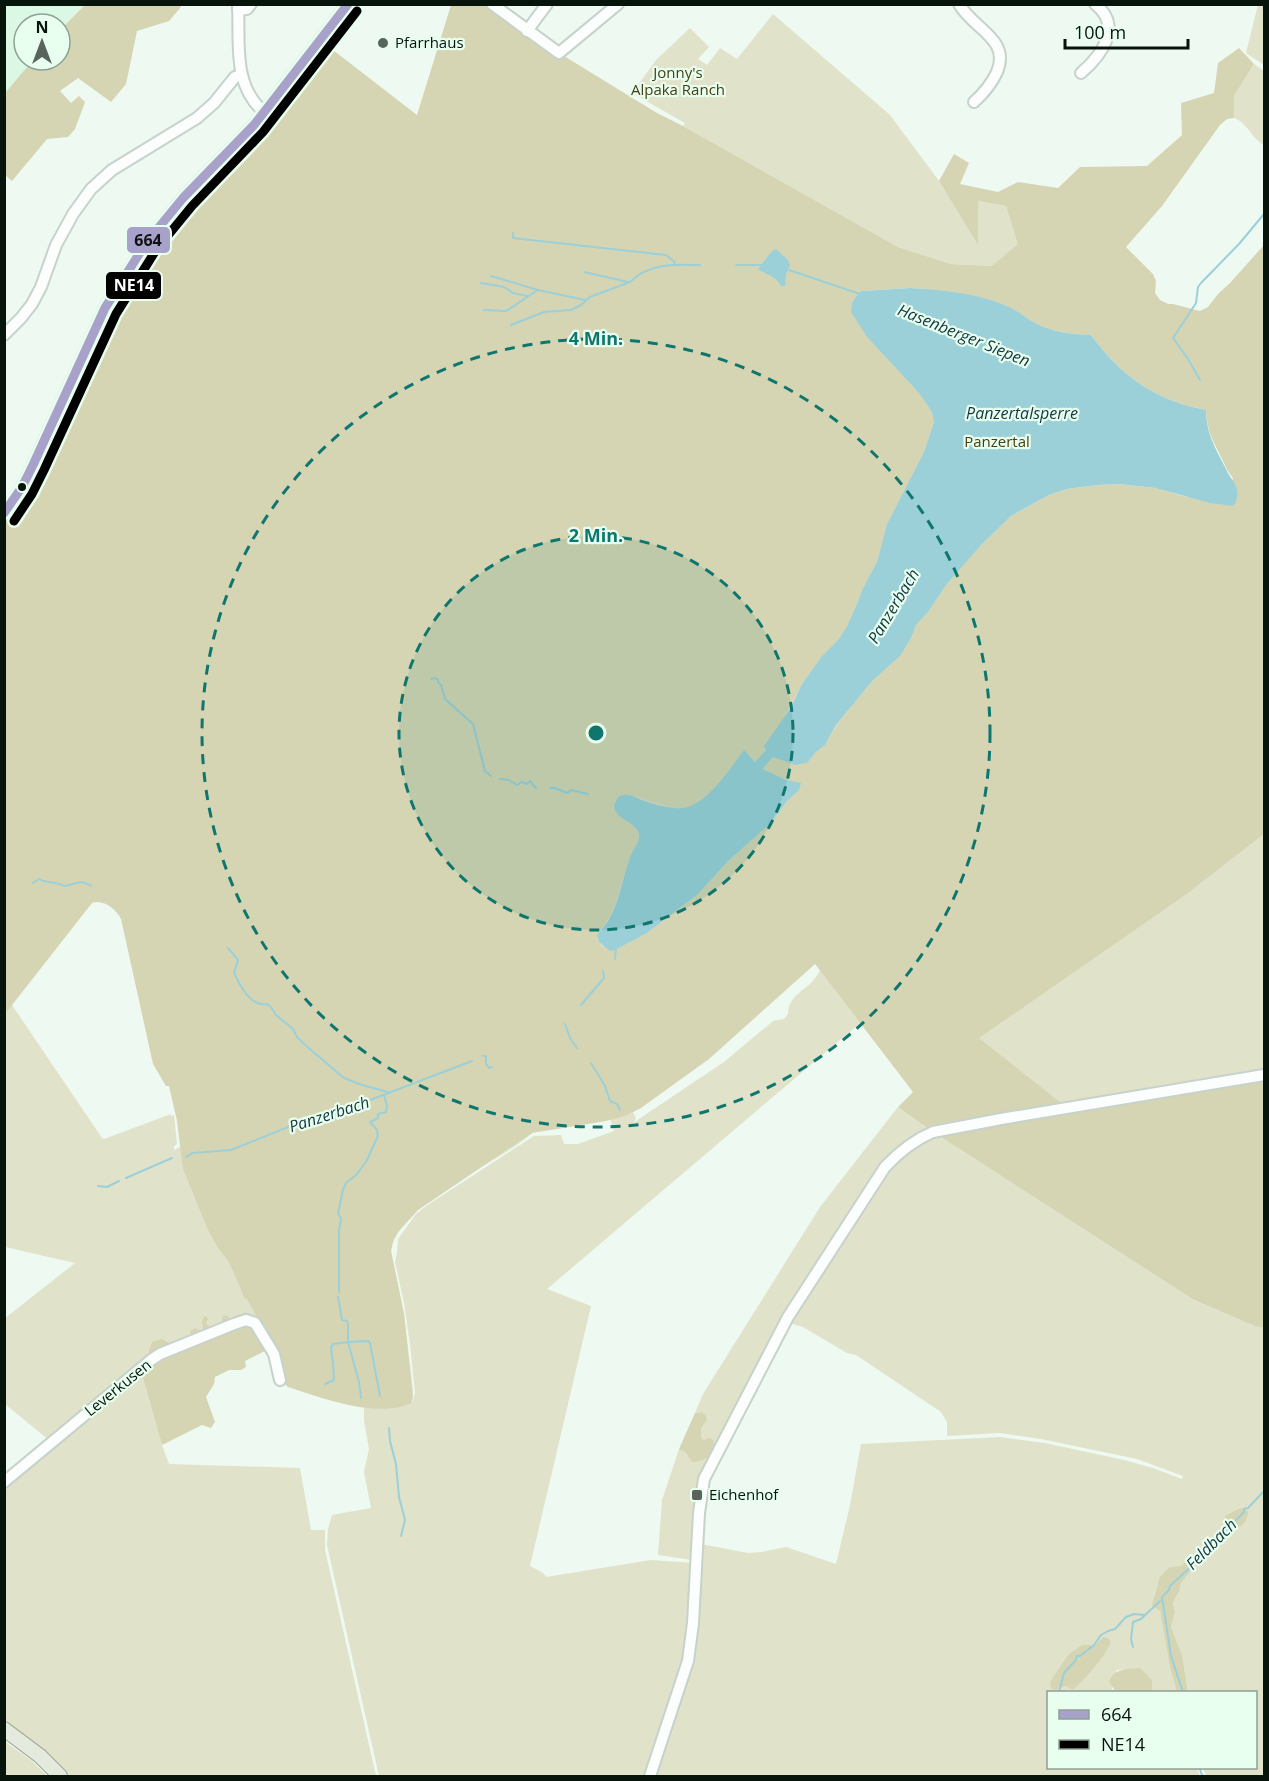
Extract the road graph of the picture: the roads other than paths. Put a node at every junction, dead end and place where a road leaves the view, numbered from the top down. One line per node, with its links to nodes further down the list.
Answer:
1 (251, 4): 8 (street)
2 (348, 4): 13 (street)
3 (492, 4): 9 (street)
4 (547, 4): 9 (street)
5 (618, 4): 9 (street)
6 (959, 4): 12 (street)
7 (1095, 4): 10 (street)
8 (238, 7): 11 (street)
9 (527, 31)
10 (1081, 73)
11 (241, 75): 13 (street); 14 (street)
12 (974, 102)
13 (264, 112): 15 (street)
14 (4, 334)
15 (4, 514)
16 (1264, 1075): 21 (street)
17 (280, 1380): 18 (street, Leverkusen)
18 (4, 1482)
19 (4, 1729): 20 (main road)
20 (60, 1776)
21 (650, 1776)

